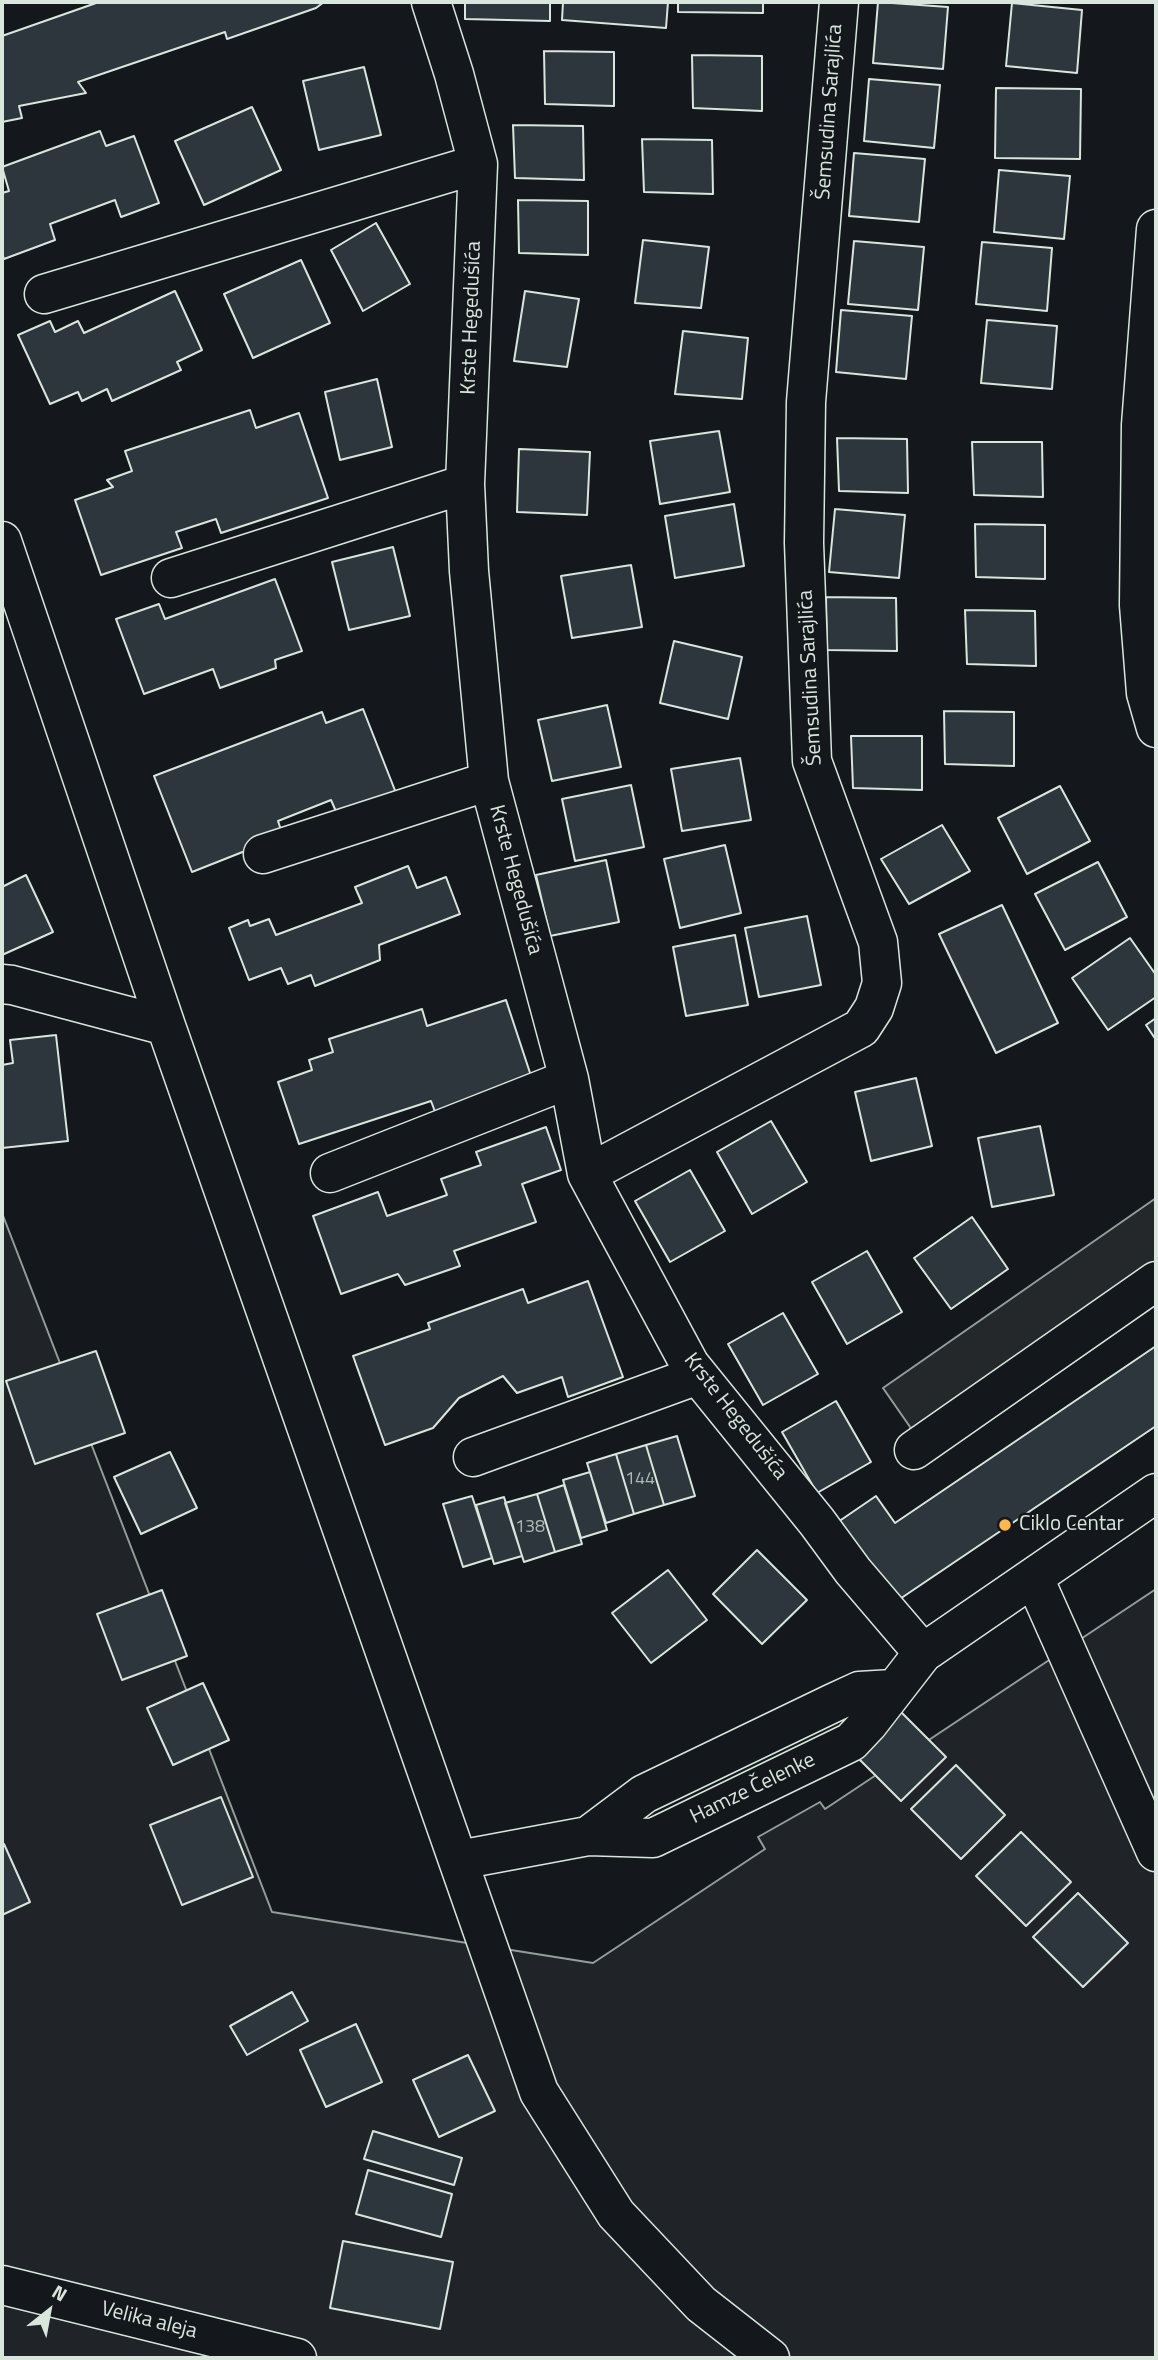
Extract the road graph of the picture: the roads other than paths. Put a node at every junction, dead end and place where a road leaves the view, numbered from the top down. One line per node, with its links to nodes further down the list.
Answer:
1 (431, 2): 3 (street, Krste Hegedušića)
2 (838, 2): 17 (street, Šemsudina Sarajlića)
3 (478, 164): 5 (street); 7 (street, Krste Hegedušića)
4 (1156, 229): 6 (street)
5 (44, 294)
6 (1149, 426): 10 (street)
7 (466, 484): 9 (street); 11 (street, Krste Hegedušića)
8 (2, 541): 14 (street)
9 (171, 578)
10 (1156, 728)
11 (489, 781): 12 (street); 15 (street, Krste Hegedušića)
12 (263, 854)
13 (2, 984): 14 (street)
14 (166, 1026): 26 (street)
15 (569, 1079): 16 (street); 17 (street, Krste Hegedušića)
16 (330, 1173)
17 (587, 1174): 19 (street, Krste Hegedušića)
18 (1156, 1280): 20 (street)
19 (698, 1375): 21 (street); 24 (street, Krste Hegedušića)
20 (914, 1450)
21 (473, 1457)
22 (1156, 1493): 23 (street, Hamze Čelenke)
23 (1034, 1578): 24 (street, Hamze Čelenke); 25 (street)
24 (923, 1653): 26 (street, Hamze Čelenke)
25 (1156, 1852)
26 (459, 1860): 29 (street)
27 (2, 2285): 28 (street, Velika aleja)
28 (297, 2358)
29 (770, 2358)

